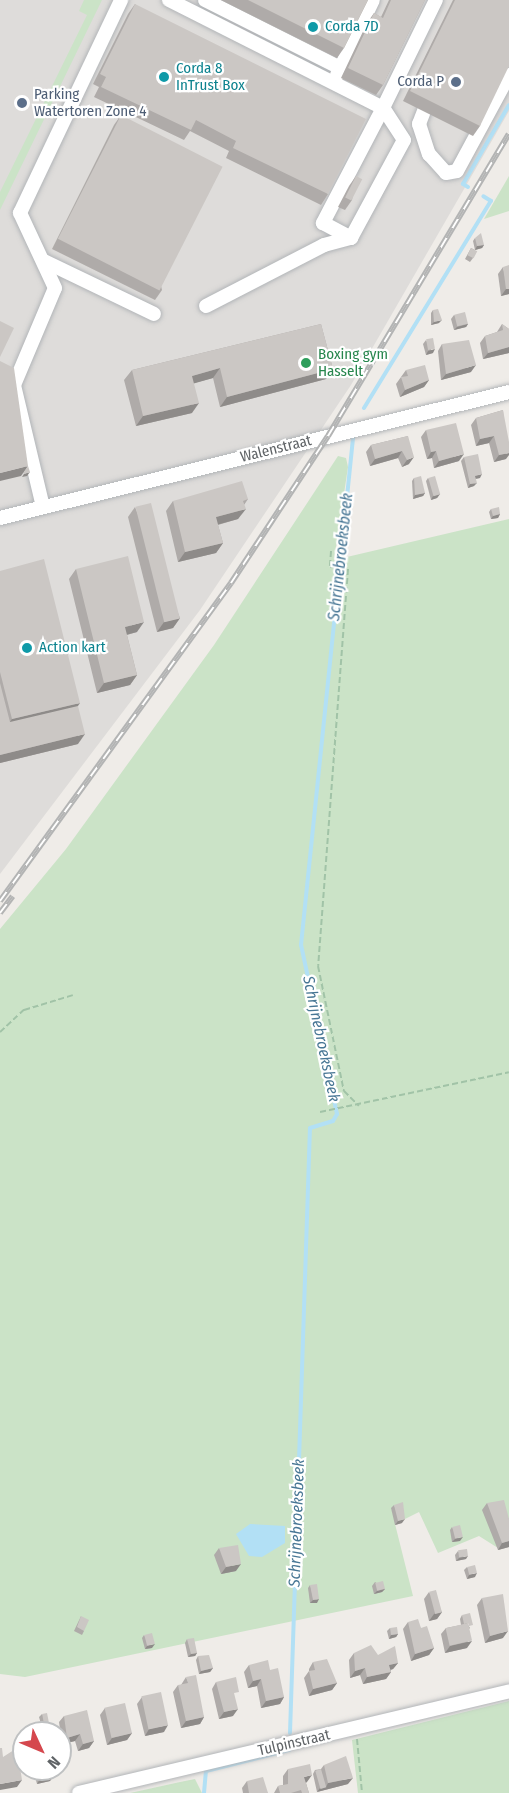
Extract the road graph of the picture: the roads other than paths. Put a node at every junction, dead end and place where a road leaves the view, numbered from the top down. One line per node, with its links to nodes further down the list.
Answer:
1 (121, 0): 12 (street)
2 (169, 0): 8 (street)
3 (205, 0): 6 (street)
4 (373, 0): 6 (street)
5 (436, 0): 9 (street)
6 (340, 68): 8 (street)
7 (509, 75): 10 (street)
8 (333, 82): 9 (street)
9 (383, 108): 11 (street); 11 (street)
10 (423, 111)
11 (351, 238): 15 (street)
12 (44, 261): 13 (street); 14 (street)
13 (67, 272): 14 (street); 16 (street)
14 (55, 288): 18 (street)
15 (206, 306)
16 (154, 314)
17 (509, 392): 18 (street, Walenstraat)
18 (43, 507): 19 (street, Walenstraat)
19 (0, 518)
20 (509, 1691): 21 (street, Tulpinstraat)
21 (79, 1793)

